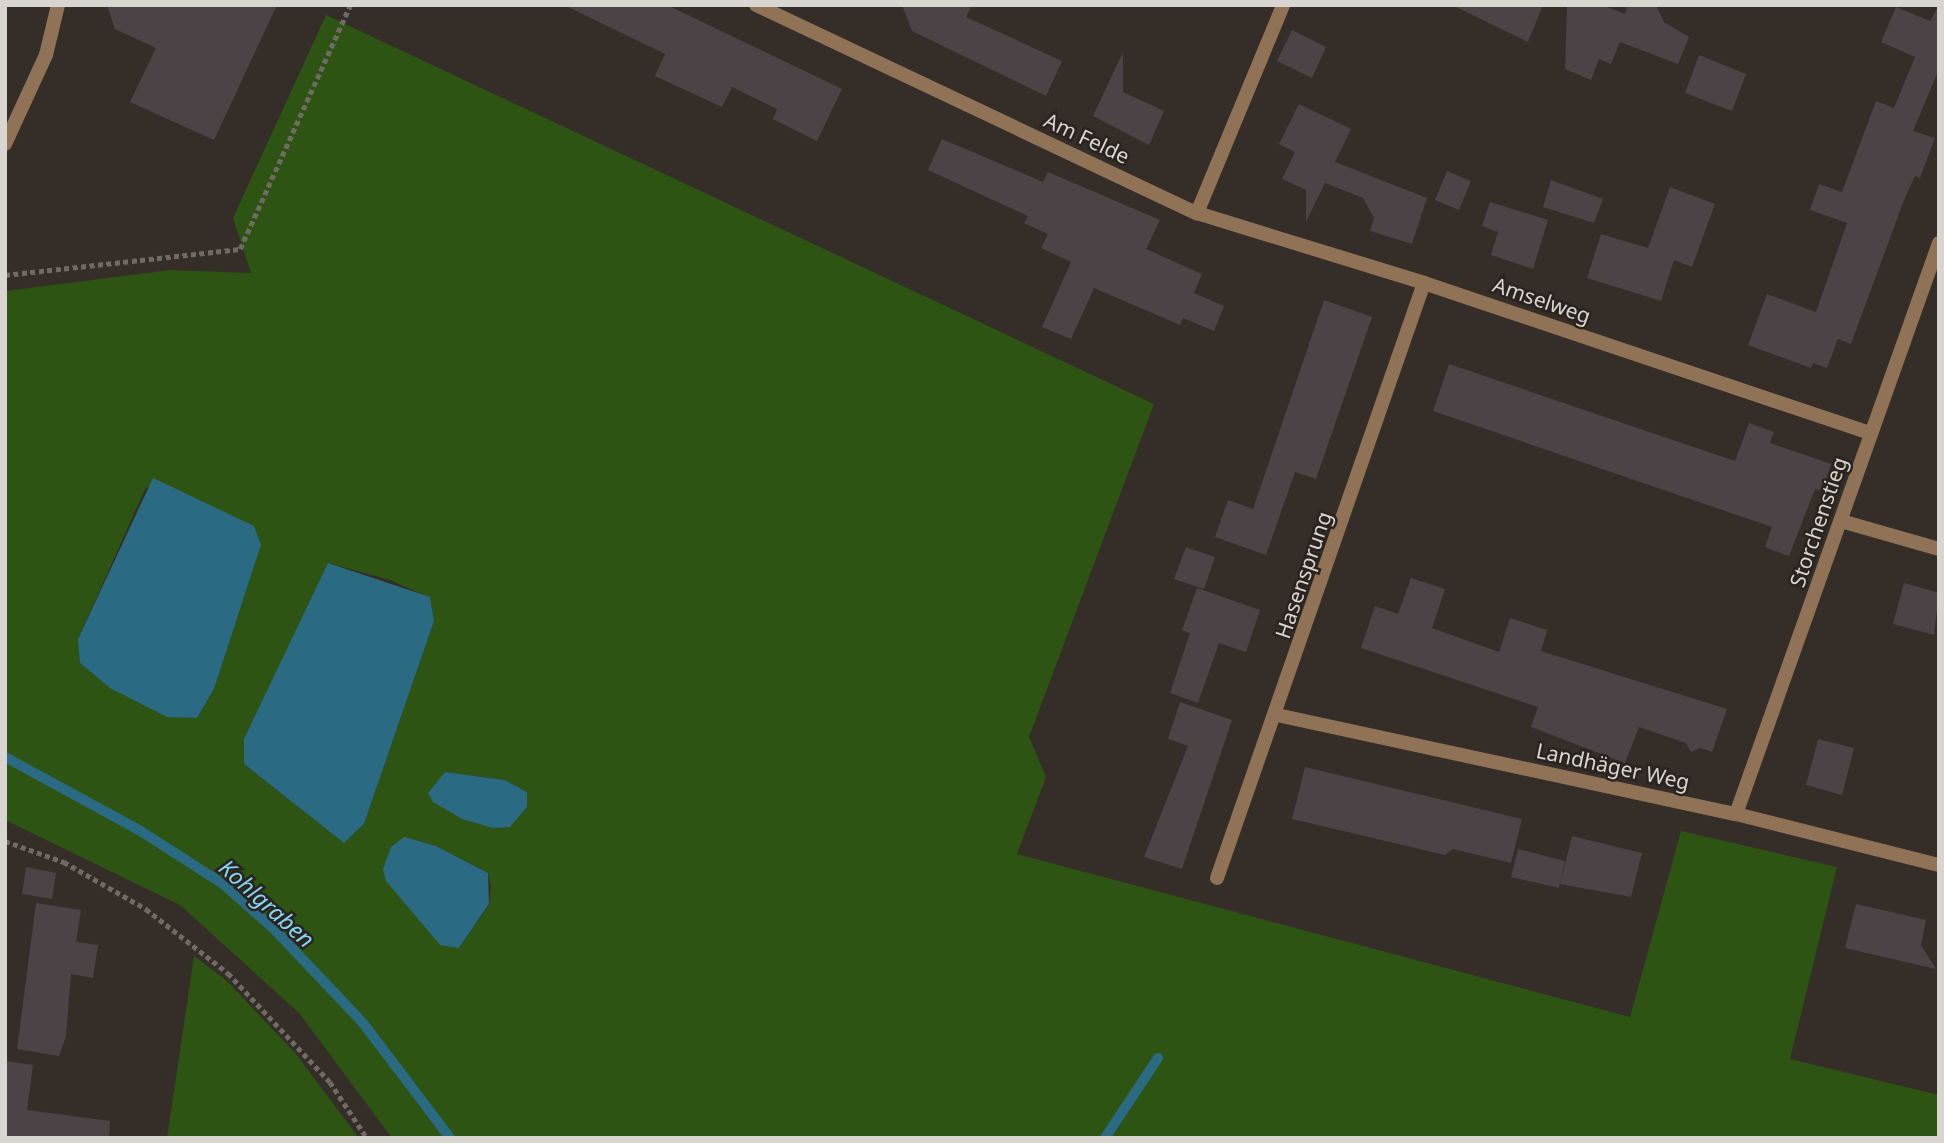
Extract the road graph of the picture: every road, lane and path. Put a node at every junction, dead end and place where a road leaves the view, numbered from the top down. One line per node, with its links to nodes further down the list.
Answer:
1 (58, 5): 5 (street)
2 (350, 5): 8 (path)
3 (756, 5): 6 (street, Am Felde)
4 (1283, 5): 6 (street)
5 (5, 144)
6 (1197, 213): 9 (street, Amselweg)
7 (1939, 243): 10 (street, Storchenstieg)
8 (5, 275)
9 (1424, 283): 10 (street, Amselweg); 13 (street, Hasensprung)
10 (1871, 433): 11 (street, Storchenstieg)
11 (1841, 521): 12 (street); 14 (street, Storchenstieg)
12 (1939, 549)
13 (1278, 715): 14 (street, Landhäger Weg); 17 (street, Hasensprung)
14 (1736, 814): 16 (street, Landhäger Weg)
15 (5, 841): 18 (path)
16 (1939, 865)
17 (1217, 878)
18 (368, 1138)

